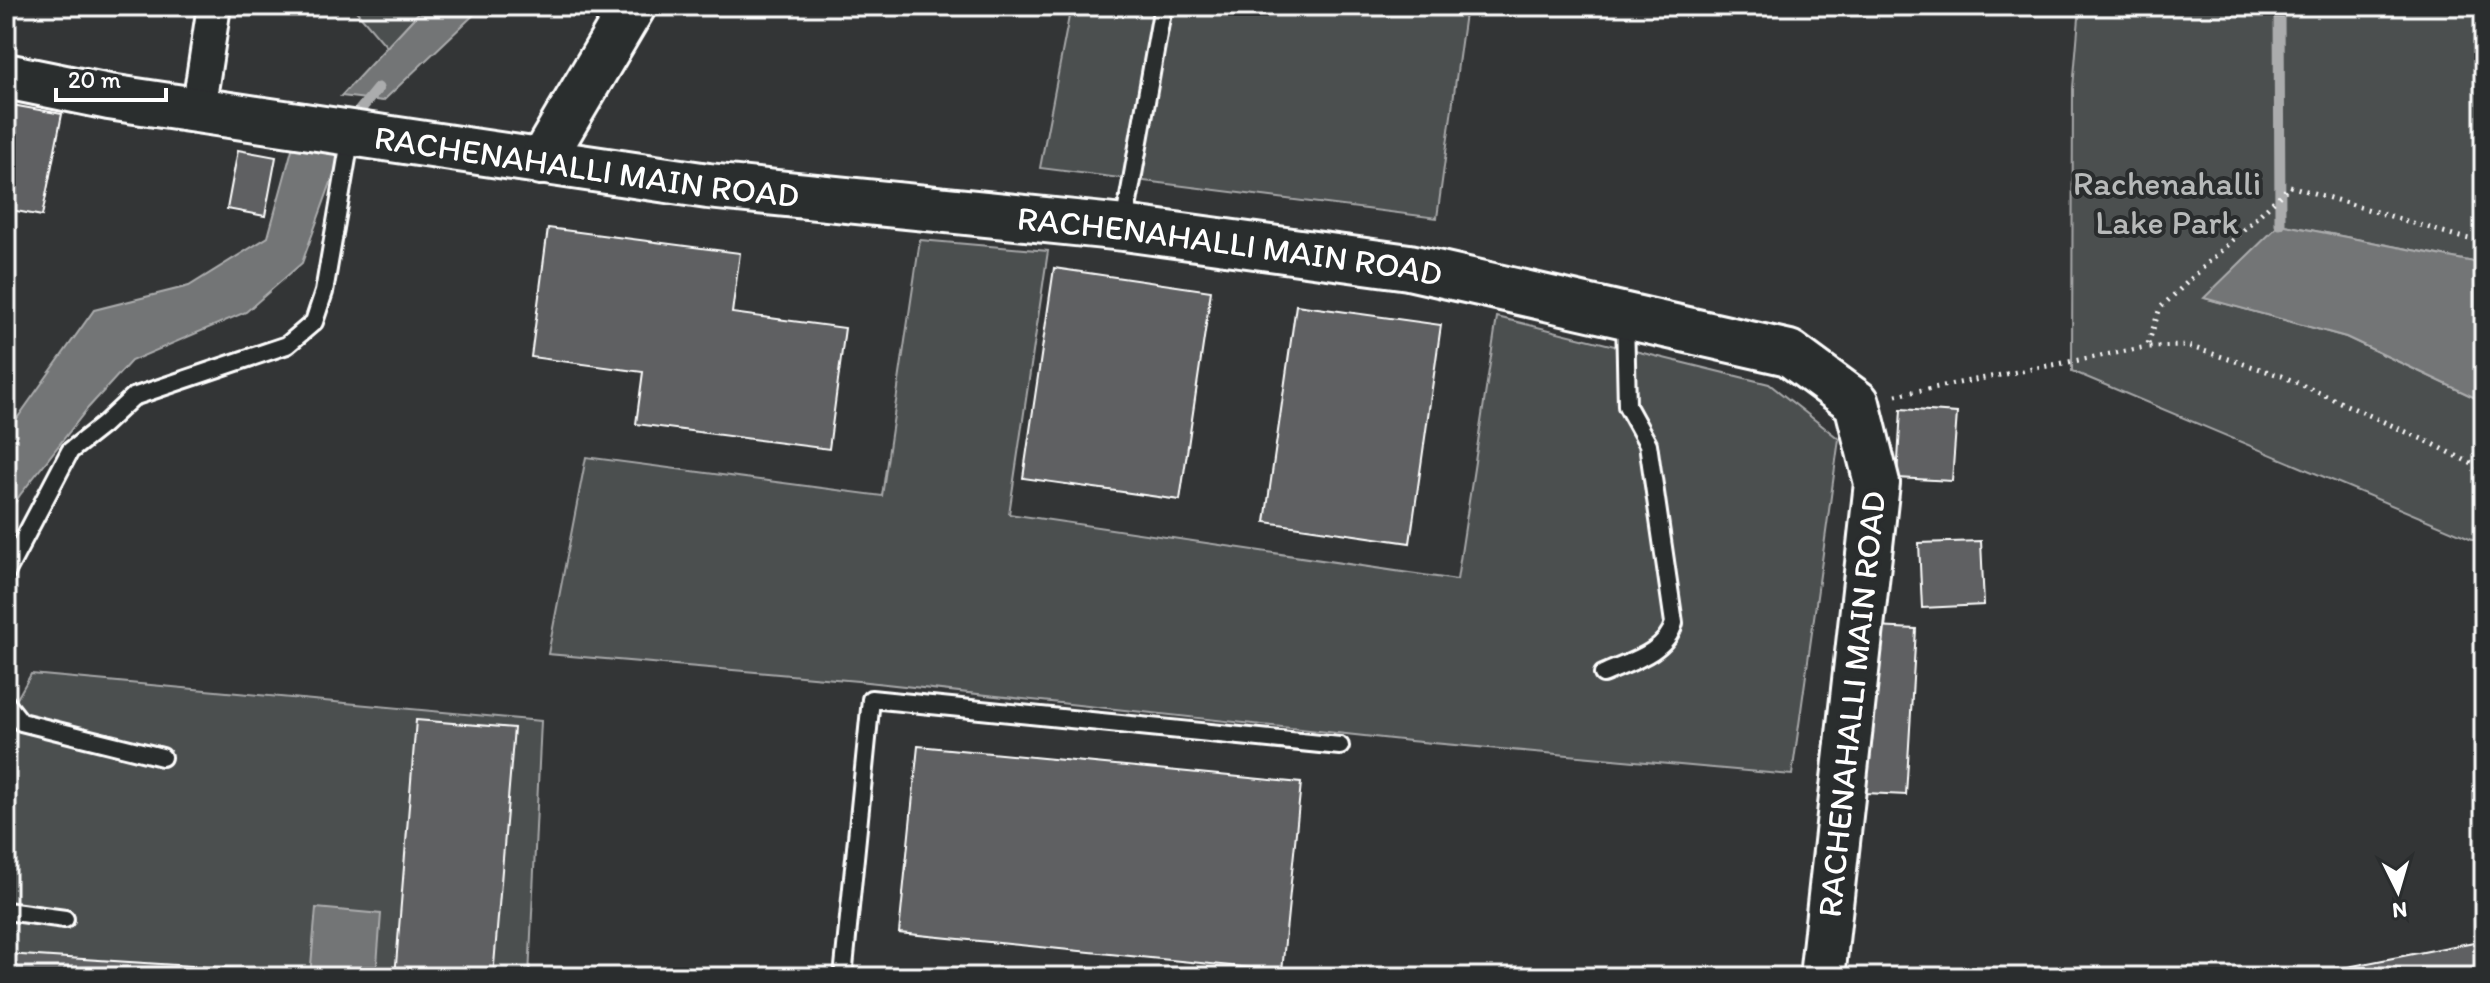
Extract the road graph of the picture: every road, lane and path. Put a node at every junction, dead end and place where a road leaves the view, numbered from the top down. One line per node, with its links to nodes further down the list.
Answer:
1 (214, 6): 5 (street)
2 (633, 6): 7 (street)
3 (1163, 6): 8 (lane)
4 (6, 76): 5 (street, RACHENAHALLI MAIN ROAD)
5 (198, 111): 6 (street, RACHENAHALLI MAIN ROAD)
6 (367, 136): 7 (street, RACHENAHALLI MAIN ROAD); 14 (lane)
7 (541, 162): 8 (street, RACHENAHALLI MAIN ROAD)
8 (1124, 228): 10 (street, RACHENAHALLI MAIN ROAD)
9 (2484, 242): 11 (path)
10 (1625, 316): 12 (street, RACHENAHALLI MAIN ROAD); 15 (lane)
11 (2147, 347): 12 (path); 13 (path)
12 (1857, 403): 22 (street, RACHENAHALLI MAIN ROAD)
13 (2484, 470)
14 (6, 573)
15 (1603, 674)
16 (6, 703): 18 (lane)
17 (1340, 746): 21 (lane)
18 (162, 757)
19 (6, 911): 20 (lane)
20 (65, 919)
21 (843, 977)
22 (1822, 977)

